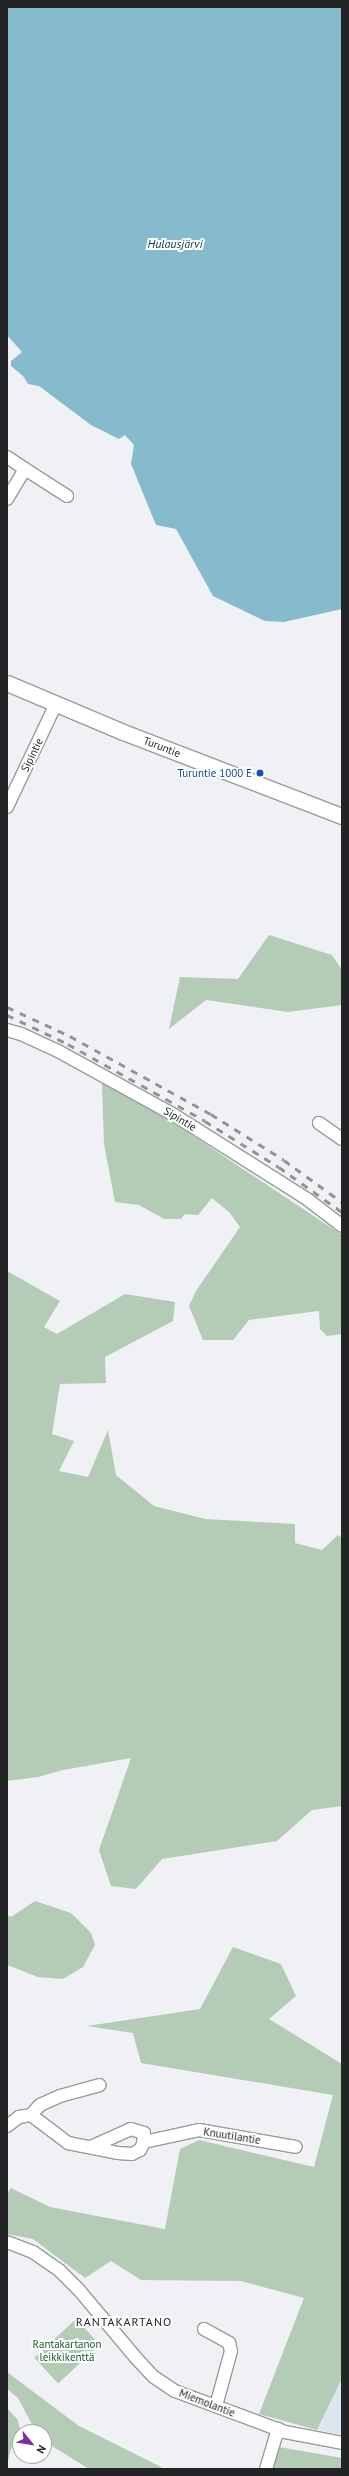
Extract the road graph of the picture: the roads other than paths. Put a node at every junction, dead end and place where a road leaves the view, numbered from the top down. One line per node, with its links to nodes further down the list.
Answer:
1 (7, 457): 2 (street)
2 (25, 469): 3 (street); 4 (street)
3 (67, 496)
4 (7, 498)
5 (7, 683): 6 (main road, Turuntie)
6 (56, 704): 7 (street, Sipintie); 8 (main road, Turuntie)
7 (7, 807)
8 (342, 816)
9 (7, 1030): 12 (street, Sipintie)
10 (318, 1123): 11 (street)
11 (342, 1139)
12 (342, 1226)
13 (100, 2085): 14 (street)
14 (31, 2115): 15 (street); 17 (street, Knuutilantie)
15 (7, 2126)
16 (144, 2142): 17 (street, Knuutilantie); 17 (street); 18 (street, Knuutilantie)
17 (91, 2147)
18 (296, 2147)
19 (7, 2242): 21 (street, Miemolantie)
20 (204, 2329): 21 (street)
21 (216, 2406): 22 (street, Miemolantie)
22 (278, 2429): 23 (street, Miemolantie); 24 (street)
23 (342, 2443)
24 (266, 2469)

